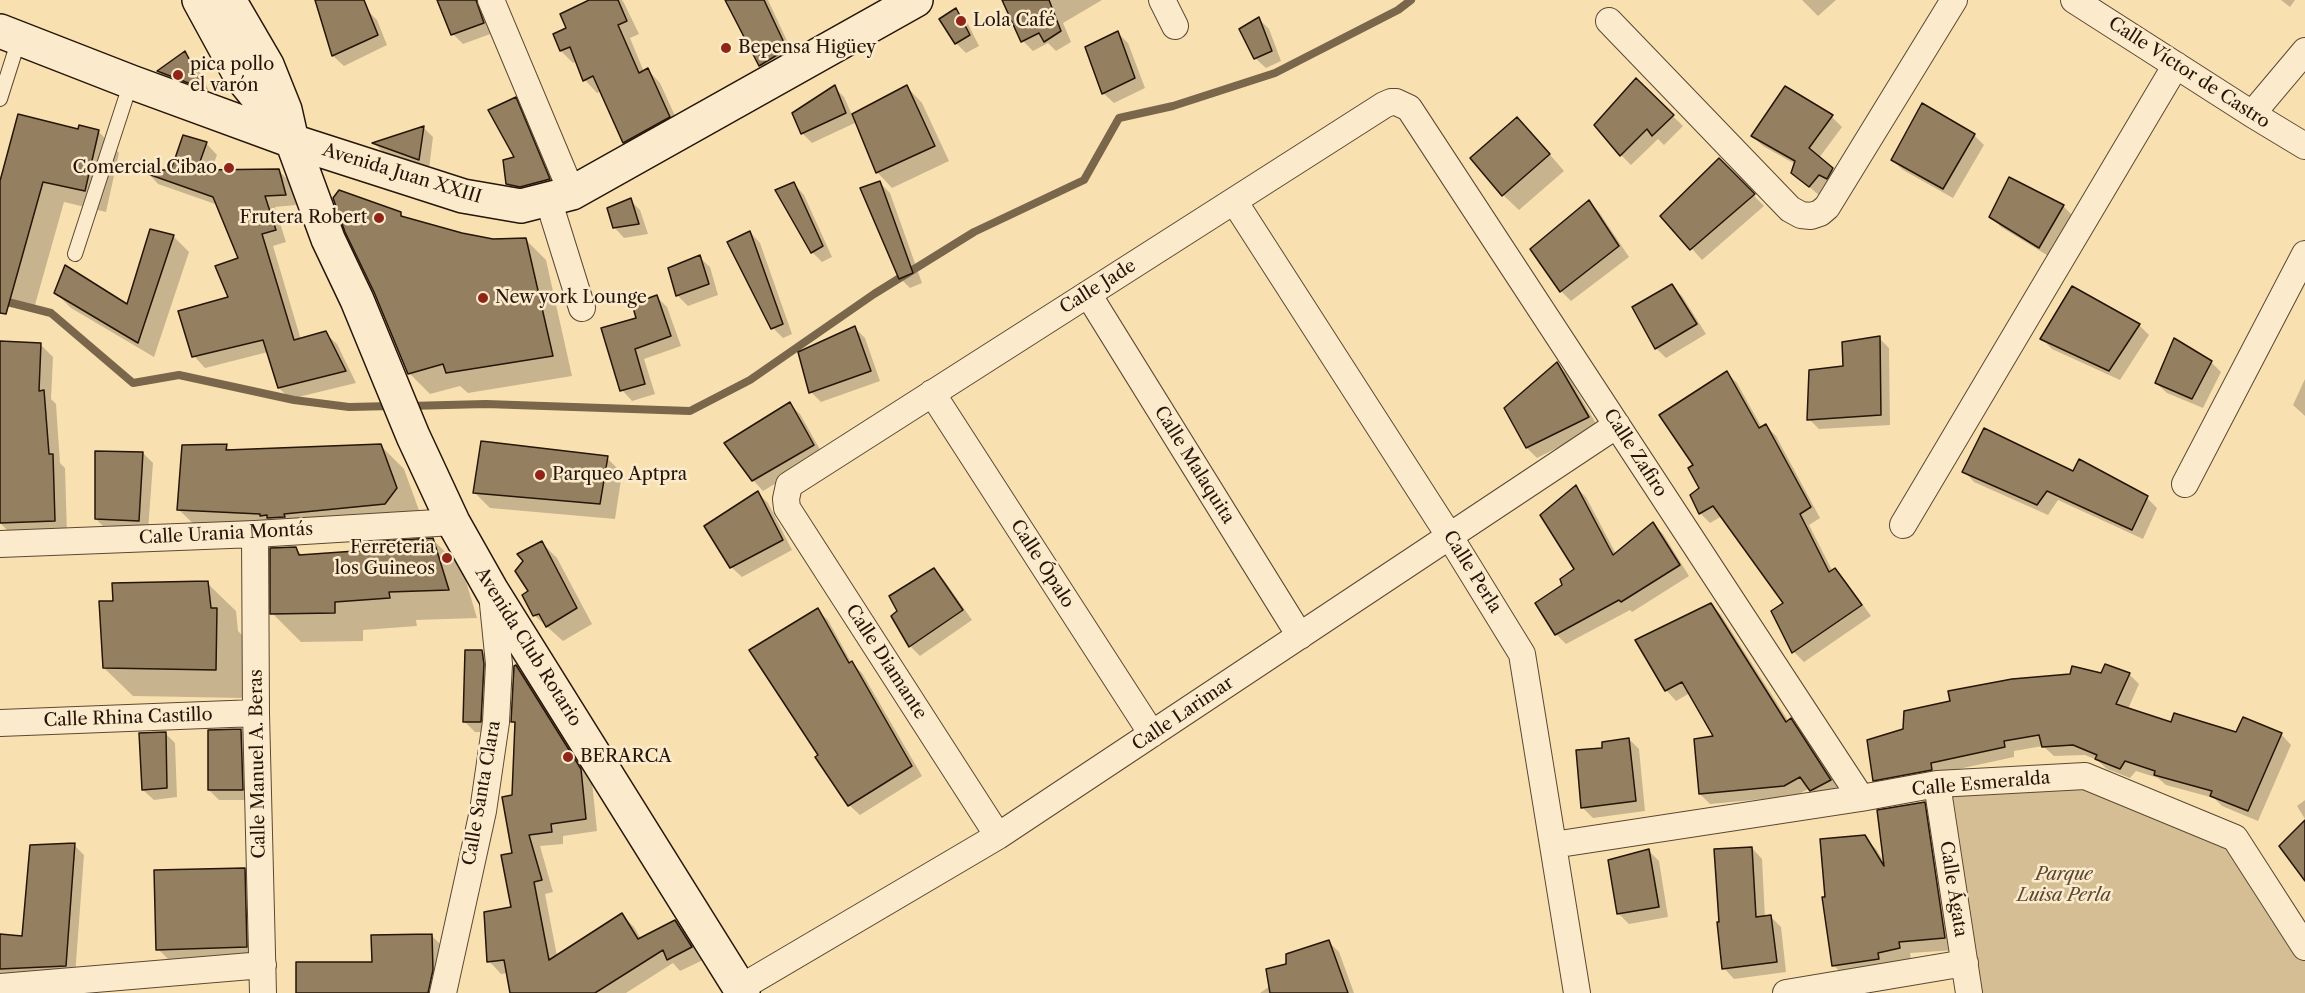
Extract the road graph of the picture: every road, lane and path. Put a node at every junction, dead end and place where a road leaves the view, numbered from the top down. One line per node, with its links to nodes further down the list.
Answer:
1 (199, 0): 17 (main road)
2 (230, 0): 17 (main road)
3 (491, 0): 19 (street)
4 (916, 0): 19 (main road, Avenida Juan XXIII)
5 (1162, 0): 9 (street)
6 (1954, 0): 8 (street)
7 (2080, 1): 12 (street, Calle Víctor de Castro)
8 (1609, 21)
9 (1175, 26)
10 (10, 35): 13 (main road, Avenida Juan XXIII); 14 (lane)
11 (2305, 51): 16 (street)
12 (2176, 65): 16 (street, Calle Víctor de Castro); 30 (street)
13 (131, 82): 17 (main road, Avenida Juan XXIII); 21 (lane)
14 (0, 99)
15 (1409, 108): 20 (street, Calle Jade); 26 (street, Calle Zafiro)
16 (2252, 114): 18 (street, Calle Víctor de Castro)
17 (292, 141): 19 (main road, Avenida Juan XXIII); 29 (main road, Avenida Club Rotario)
18 (2305, 146)
19 (560, 196): 24 (street)
20 (1234, 201): 23 (street, Calle Jade); 32 (street, Calle Perla)
21 (75, 254)
22 (2305, 254): 28 (street)
23 (1088, 294): 25 (street, Calle Jade); 35 (street, Calle Malaquita)
24 (582, 308)
25 (932, 393): 27 (street, Calle Jade); 38 (street, Calle Ópalo)
26 (1617, 425): 32 (street, Calle Larimar); 40 (street, Calle Zafiro)
27 (789, 484): 41 (street, Calle Diamante)
28 (2185, 484)
29 (453, 522): 31 (street, Calle Urania Montás); 34 (main road, Avenida Club Rotario)
30 (1903, 525)
31 (255, 534): 33 (street, Calle Urania Montás); 36 (street, Calle Manuel A. Beras)
32 (1450, 537): 35 (street, Calle Larimar); 42 (street, Calle Perla)
33 (0, 544)
34 (492, 591): 48 (main road, Avenida Club Rotario); 50 (street, Calle Santa Clara)
35 (1300, 636): 38 (street, Calle Larimar)
36 (256, 713): 37 (street, Calle Rhina Castillo); 45 (street, Calle Manuel A. Beras)
37 (0, 723)
38 (1152, 734): 41 (street, Calle Larimar)
39 (1937, 784): 40 (street, Calle Esmeralda); 43 (street, Calle Esmeralda); 44 (street, Calle Ágata)
40 (1861, 798): 42 (street, Calle Esmeralda)
41 (998, 836): 48 (street, Calle Larimar)
42 (1553, 846): 51 (street, Calle Perla)
43 (2305, 947)
44 (1965, 963): 52 (street); 53 (street, Calle Ágata)
45 (263, 964): 47 (street); 49 (street, Calle Manuel A. Beras)
46 (0, 987): 47 (street)
47 (42, 988)
48 (742, 990)
49 (263, 993)
50 (443, 993)
51 (1577, 993)
52 (1786, 993)
53 (1969, 993)

